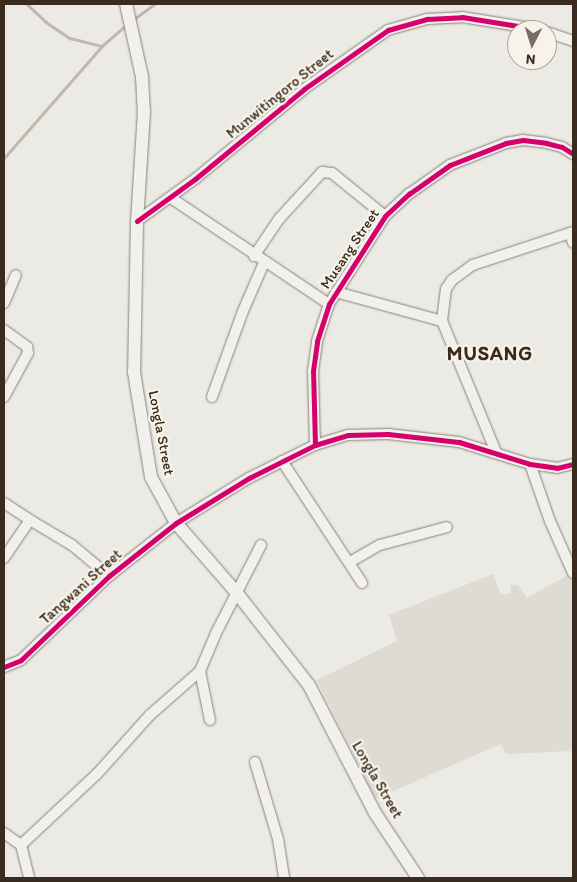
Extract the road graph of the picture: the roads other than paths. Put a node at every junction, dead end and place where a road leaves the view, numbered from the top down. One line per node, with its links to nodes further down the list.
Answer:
1 (126, 7): 8 (main road, Longla Street)
2 (507, 24): 6 (street, Munwitingoro Street)
3 (557, 35): 4 (street)
4 (573, 41)
5 (573, 154): 7 (street, Musang Street)
6 (171, 198): 8 (street, Munwitingoro Street); 10 (street)
7 (385, 216): 10 (street); 13 (street, Musang Street)
8 (137, 222): 27 (main road, Longla Street)
9 (572, 236): 16 (street)
10 (254, 256): 11 (street)
11 (264, 263): 15 (street); 19 (street)
12 (16, 275): 14 (street)
13 (336, 292): 15 (street, Musang Street); 16 (street)
14 (4, 303)
15 (329, 304): 20 (street, Musang Street)
16 (442, 321): 21 (street)
17 (4, 330): 18 (street)
18 (4, 397)
19 (212, 397)
20 (315, 445): 21 (street, Tangwani Street); 22 (street, Tangwani Street)
21 (496, 452): 23 (street, Tangwani Street)
22 (282, 461): 27 (street, Tangwani Street); 31 (street)
23 (530, 464): 24 (street, Tangwani Street); 32 (street)
24 (573, 464)
25 (4, 503): 26 (street)
26 (30, 520): 30 (street); 33 (street)
27 (176, 524): 33 (street, Tangwani Street); 35 (main road, Longla Street)
28 (447, 527): 31 (street)
29 (261, 546): 35 (street)
30 (4, 558)
31 (350, 562): 34 (street)
32 (573, 572)
33 (108, 576): 36 (street, Tangwani Street)
34 (362, 583)
35 (236, 592): 37 (street); 44 (main road, Longla Street)
36 (4, 667)
37 (200, 671): 38 (street); 41 (street)
38 (210, 720)
39 (255, 762): 43 (street)
40 (4, 833): 41 (street)
41 (21, 845): 42 (street)
42 (29, 878)
43 (284, 878)
44 (418, 878)

